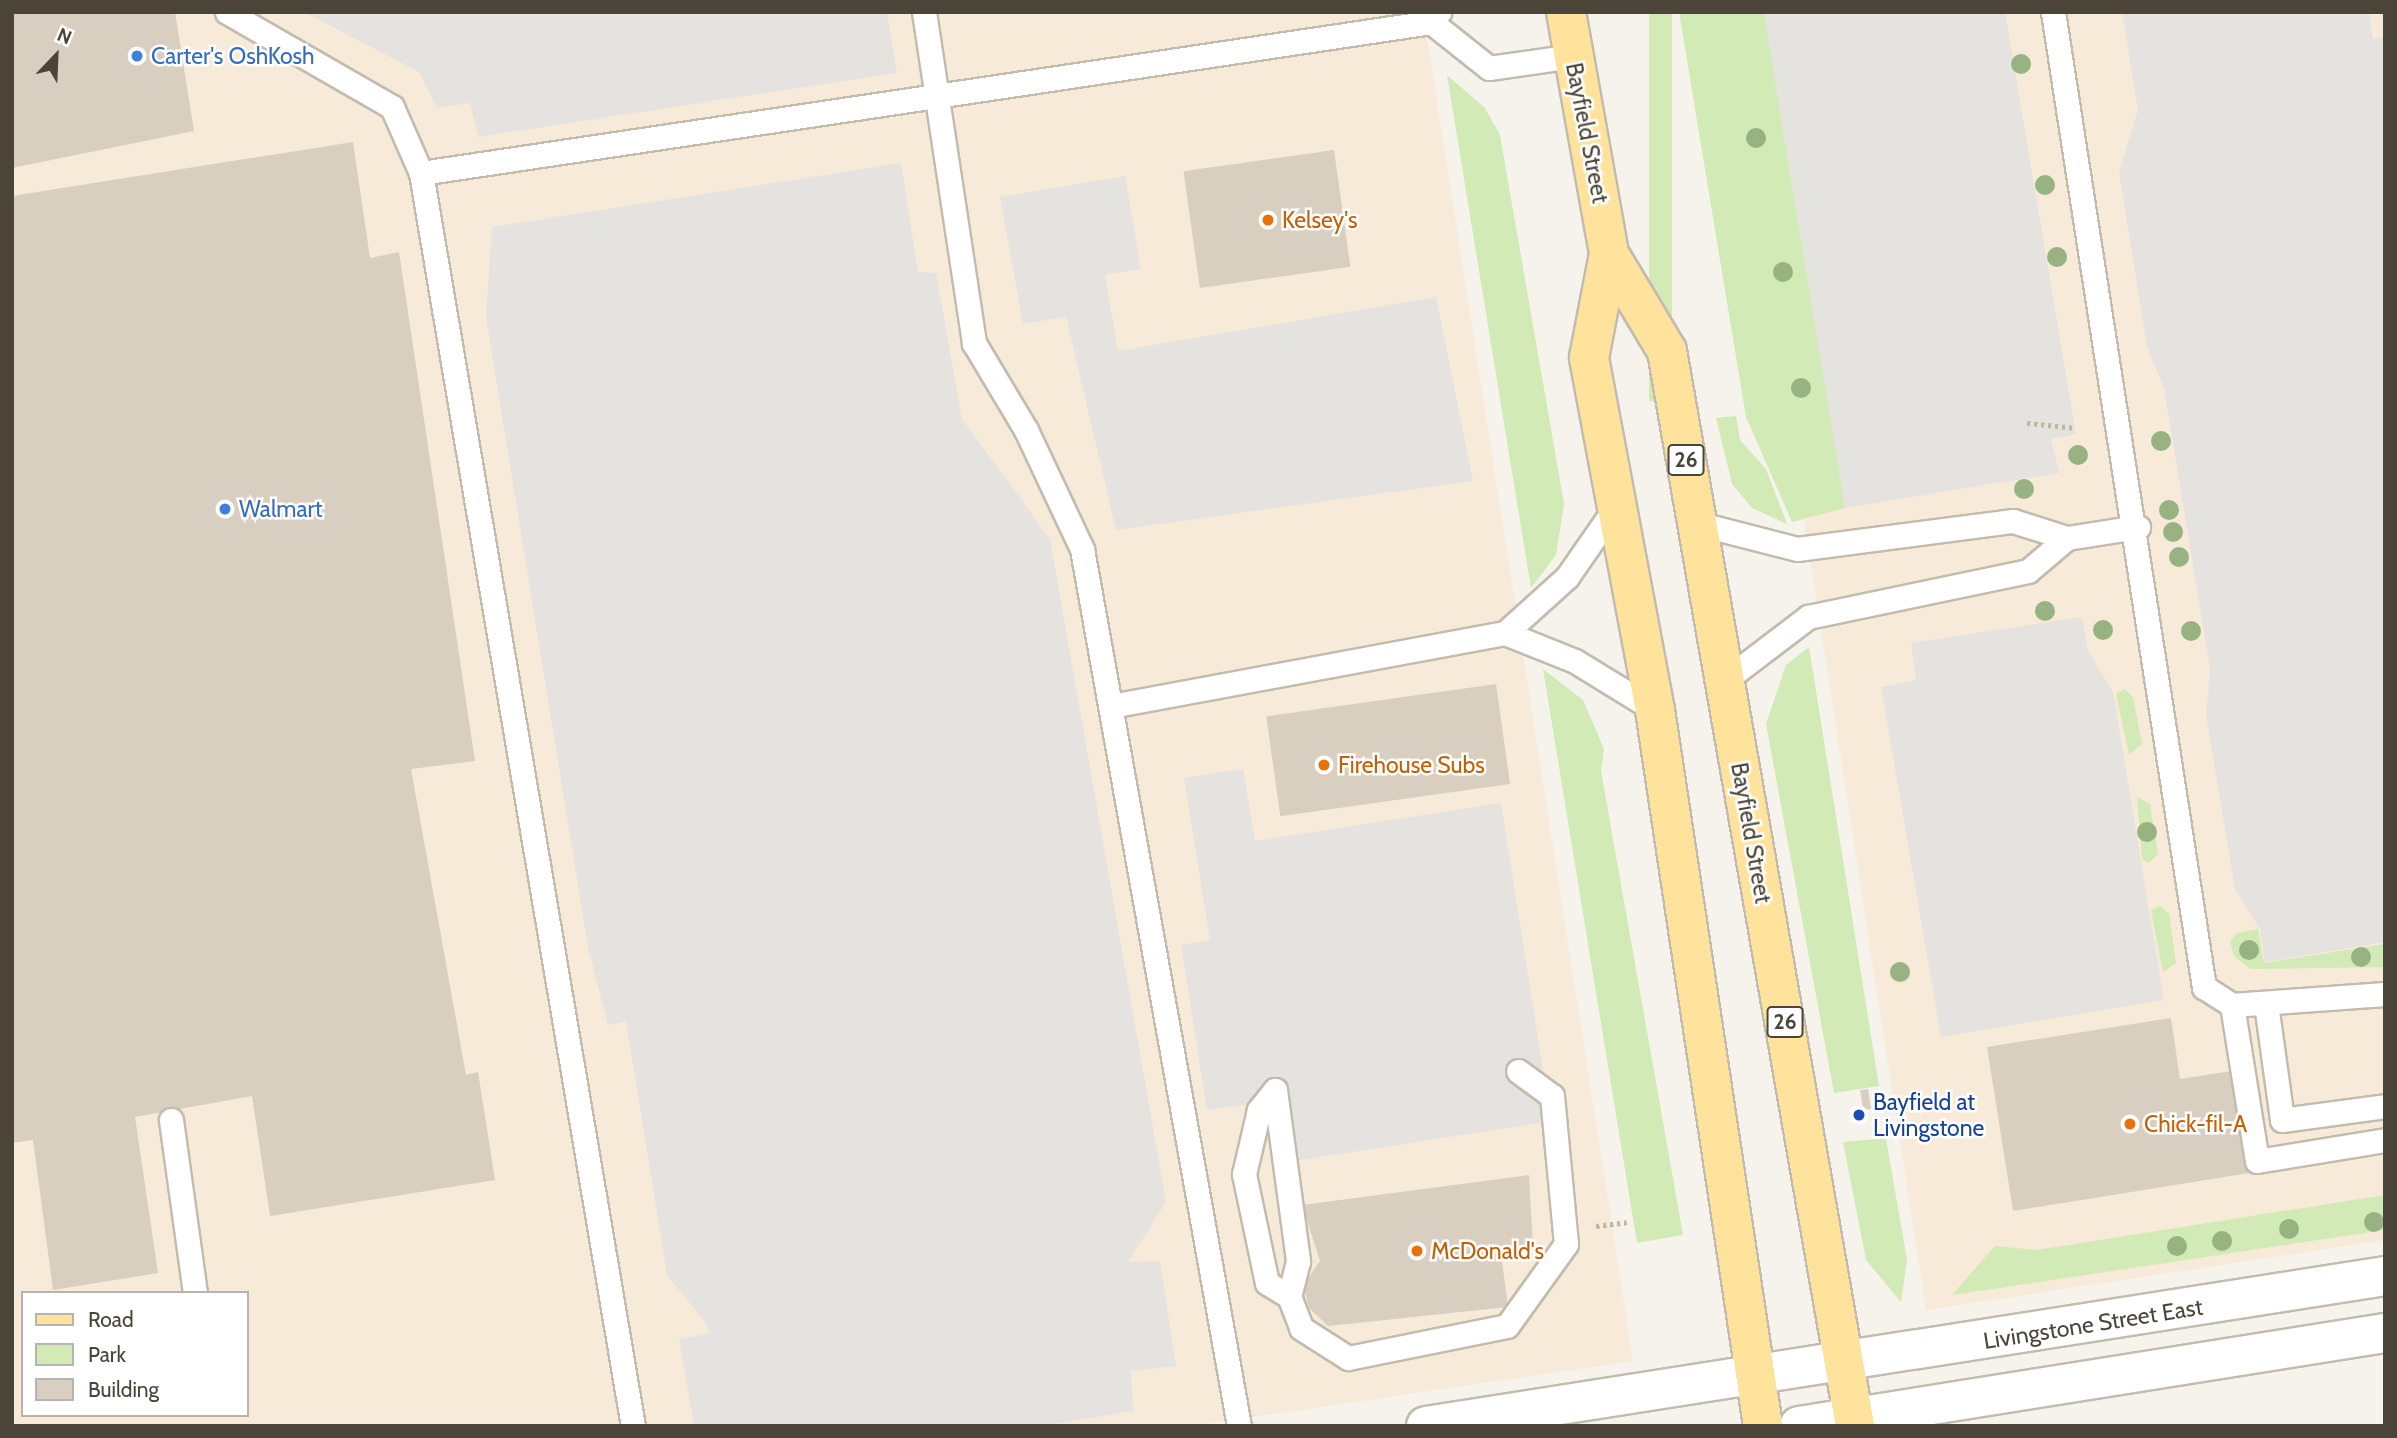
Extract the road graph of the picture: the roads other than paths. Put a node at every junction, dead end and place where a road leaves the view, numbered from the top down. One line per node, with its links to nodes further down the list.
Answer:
1 (227, 12): 8 (lane)
2 (924, 12): 7 (lane)
3 (1566, 12): 6 (main road, Bayfield Street / 26)
4 (2053, 12): 12 (lane)
5 (1435, 17): 6 (lane); 7 (lane)
6 (1572, 55): 9 (main road, Bayfield Street / 26)
7 (939, 95): 8 (lane); 16 (lane)
8 (421, 173): 33 (lane)
9 (1609, 254): 10 (main road, Bayfield Street / 26); 11 (main road, Bayfield Street / 26)
10 (1615, 508): 14 (lane); 17 (main road, Bayfield Street / 26)
11 (1696, 523): 13 (lane); 15 (main road, Bayfield Street / 26)
12 (2138, 527): 13 (lane); 20 (lane)
13 (2067, 538): 15 (lane)
14 (1505, 633): 16 (lane); 17 (lane)
15 (1724, 681): 29 (main road, Bayfield Street / 26)
16 (1111, 706): 34 (lane)
17 (1655, 710): 30 (main road, Bayfield Street / 26)
18 (2385, 994): 19 (lane)
19 (2266, 1004): 20 (lane); 22 (lane)
20 (2232, 1005): 24 (lane)
21 (1518, 1071): 27 (lane)
22 (2385, 1106)
23 (171, 1120): 26 (lane)
24 (2385, 1140)
25 (2385, 1276): 29 (street, Livingstone Street East)
26 (195, 1291)
27 (1289, 1296): 27 (lane)
28 (2385, 1333): 31 (street)
29 (1846, 1362): 30 (street, Livingstone Street East); 31 (main road, Bayfield Street / 26)
30 (1753, 1373): 35 (street, Livingstone Street East); 36 (main road, Bayfield Street / 26)
31 (1855, 1423): 32 (street)
32 (1804, 1425)
33 (633, 1426)
34 (1239, 1426)
35 (1426, 1426)
36 (1763, 1426)

